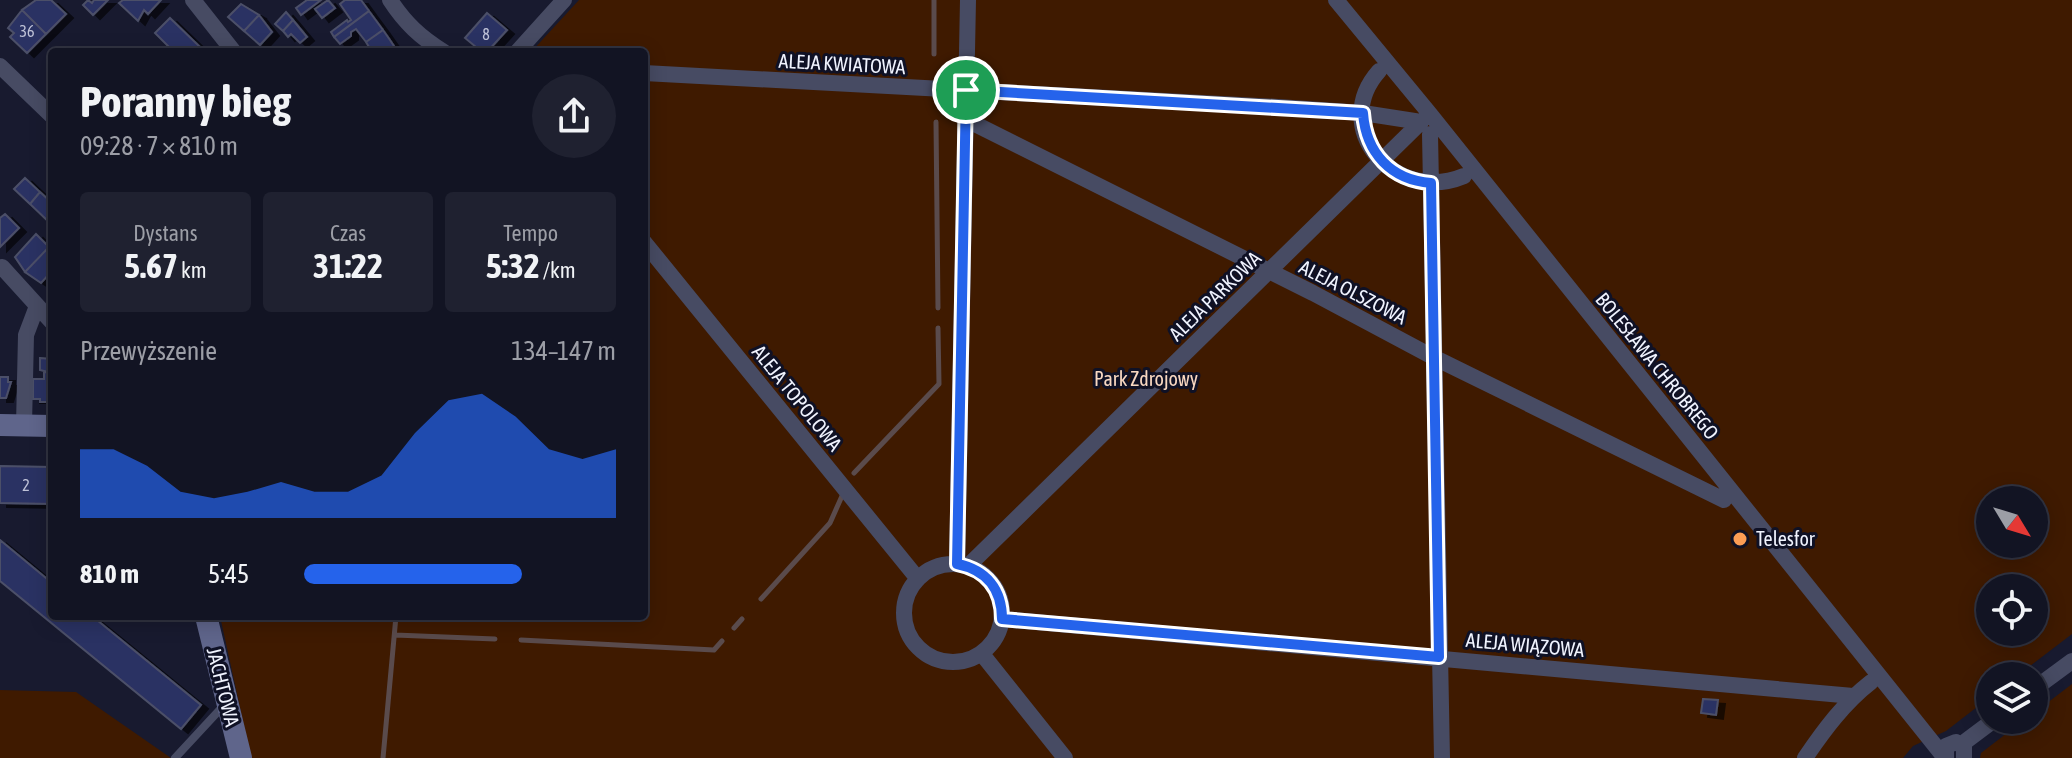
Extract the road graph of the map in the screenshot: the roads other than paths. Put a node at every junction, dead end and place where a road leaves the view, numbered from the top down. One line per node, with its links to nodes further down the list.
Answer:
1 (193, 0): 6 (street)
2 (390, 0): 7 (street)
3 (564, 0): 8 (street)
4 (968, 0): 12 (street)
5 (1336, 0): 48 (street, BOLESŁAWA CHROBREGO)
6 (231, 48)
7 (438, 48)
8 (521, 48)
9 (0, 66): 13 (street)
10 (1379, 71): 14 (street)
11 (648, 73): 12 (street, ALEJA KWIATOWA)
12 (966, 90): 14 (street, ALEJA KWIATOWA); 15 (street)
13 (48, 112)
14 (1363, 113): 16 (street, ALEJA KWIATOWA); 17 (street)
15 (965, 119): 22 (street, ALEJA OLSZOWA); 30 (street)
16 (1426, 128): 17 (street, ALEJA PARKOWA); 19 (street)
17 (1381, 161): 19 (street); 22 (street, ALEJA PARKOWA)
18 (1464, 176): 19 (street)
19 (1431, 183): 25 (street)
20 (648, 247): 31 (street, ALEJA TOPOLOWA)
21 (2, 267): 23 (street)
22 (1269, 272): 25 (street, ALEJA OLSZOWA); 30 (street, ALEJA PARKOWA)
23 (37, 306): 24 (street); 27 (street)
24 (48, 318)
25 (1433, 357): 29 (street, ALEJA OLSZOWA); 35 (street)
26 (0, 425): 27 (street)
27 (24, 425): 28 (street)
28 (48, 426)
29 (1724, 500)
30 (963, 565): 31 (street); 32 (street)
31 (918, 579): 34 (street)
32 (1002, 619): 34 (street); 35 (street, ALEJA WIĄZOWA)
33 (207, 620): 40 (street, JACHTOWA)
34 (982, 654): 45 (street)
35 (1439, 657): 39 (street, ALEJA WIĄZOWA); 46 (street)
36 (2072, 661): 37 (street)
37 (2048, 679)
38 (1871, 682): 39 (street)
39 (1853, 696): 47 (street)
40 (228, 701): 43 (lane); 44 (street, JACHTOWA)
41 (1980, 734): 42 (street)
42 (1963, 751): 48 (street)
43 (175, 758)
44 (241, 758)
45 (1065, 758)
46 (1442, 758)
47 (1805, 758)
48 (1945, 758)

